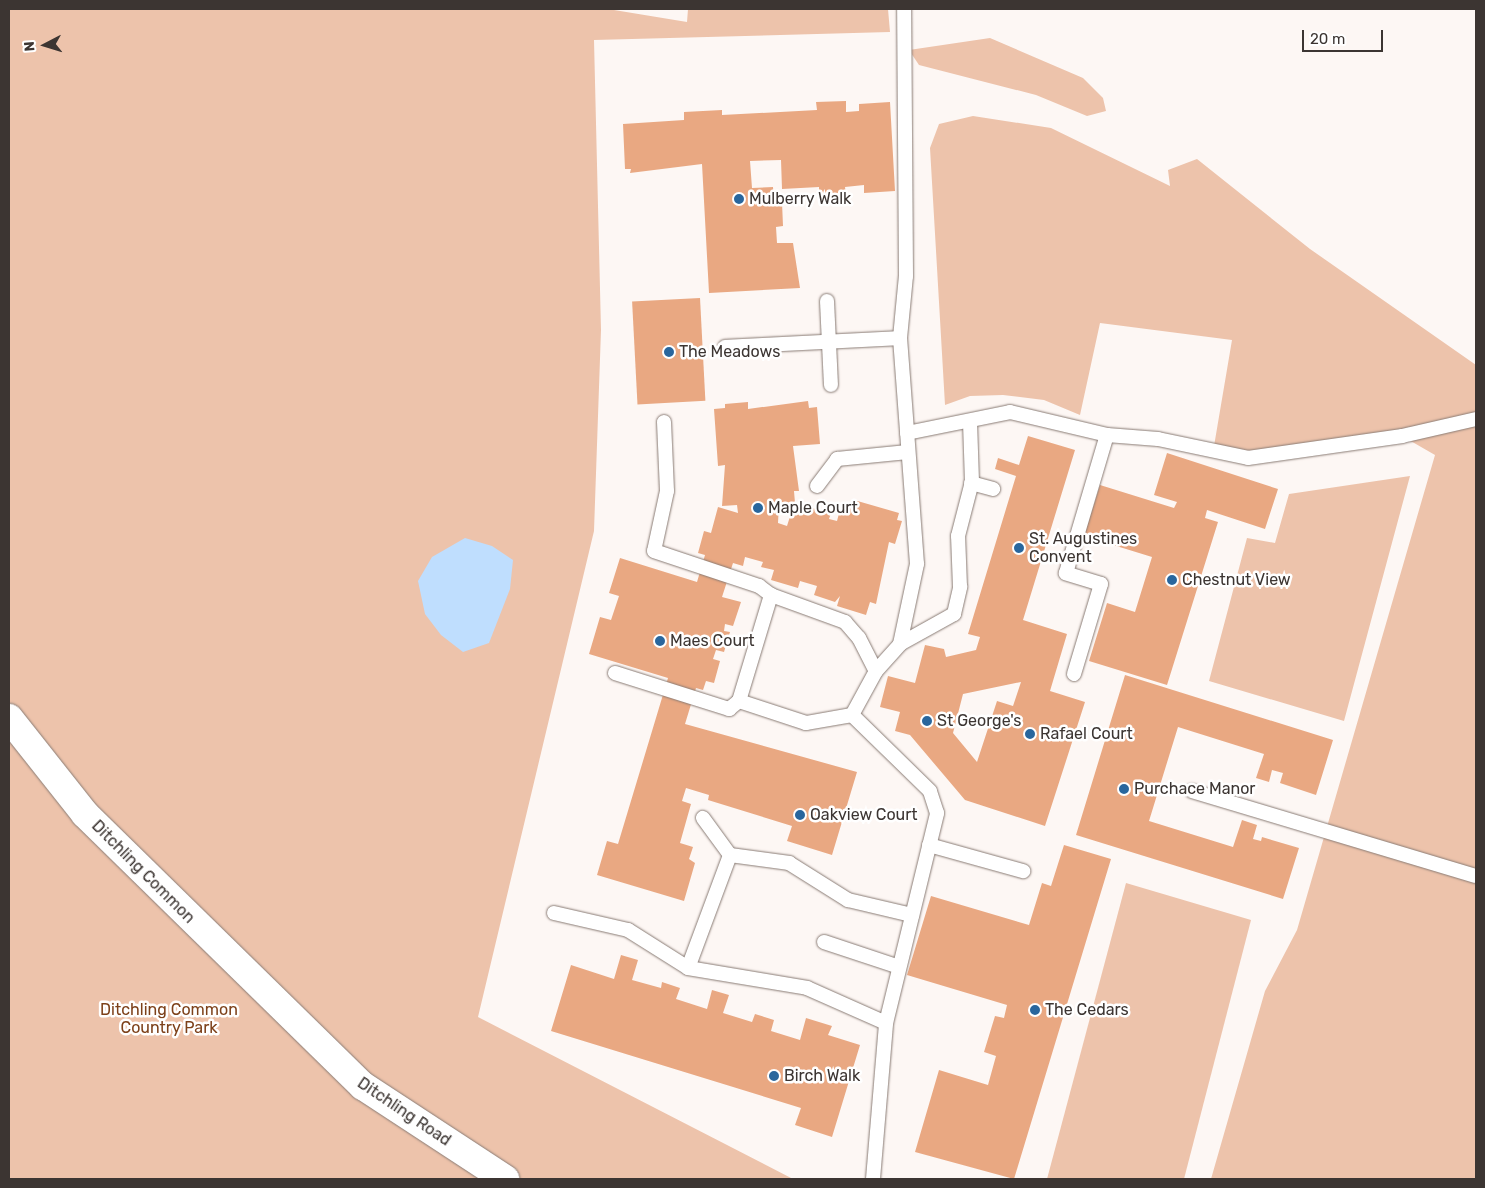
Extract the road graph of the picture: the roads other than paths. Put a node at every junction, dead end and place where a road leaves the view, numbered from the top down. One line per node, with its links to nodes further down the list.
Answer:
1 (904, 9): 3 (lane)
2 (827, 302): 4 (lane)
3 (900, 338): 4 (lane); 10 (lane)
4 (828, 341): 5 (lane); 6 (lane)
5 (725, 346)
6 (831, 385)
7 (1476, 419): 11 (lane)
8 (970, 421): 10 (lane); 11 (lane); 13 (lane)
9 (664, 422): 16 (lane)
10 (907, 433): 12 (lane)
11 (1107, 435): 20 (lane)
12 (908, 452): 14 (lane); 17 (lane)
13 (971, 483): 15 (lane); 17 (lane)
14 (818, 486)
15 (993, 488)
16 (771, 595): 18 (lane); 21 (lane)
17 (900, 644): 18 (lane)
18 (876, 671): 22 (lane)
19 (615, 673): 21 (lane)
20 (1074, 674)
21 (739, 701): 22 (lane)
22 (852, 715): 26 (lane)
23 (9, 718): 35 (main road, Ditchling Common)
24 (1192, 791): 29 (lane)
25 (703, 818): 27 (lane)
26 (929, 845): 28 (lane); 31 (lane)
27 (730, 854): 31 (lane); 33 (lane)
28 (1023, 871)
29 (1476, 876)
30 (554, 913): 33 (lane)
31 (912, 915): 34 (lane)
32 (824, 942): 34 (lane)
33 (688, 968): 36 (lane)
34 (898, 968): 36 (lane)
35 (289, 1015): 37 (main road, Ditchling Road)
36 (886, 1023): 38 (lane)
37 (505, 1179)
38 (872, 1179)

